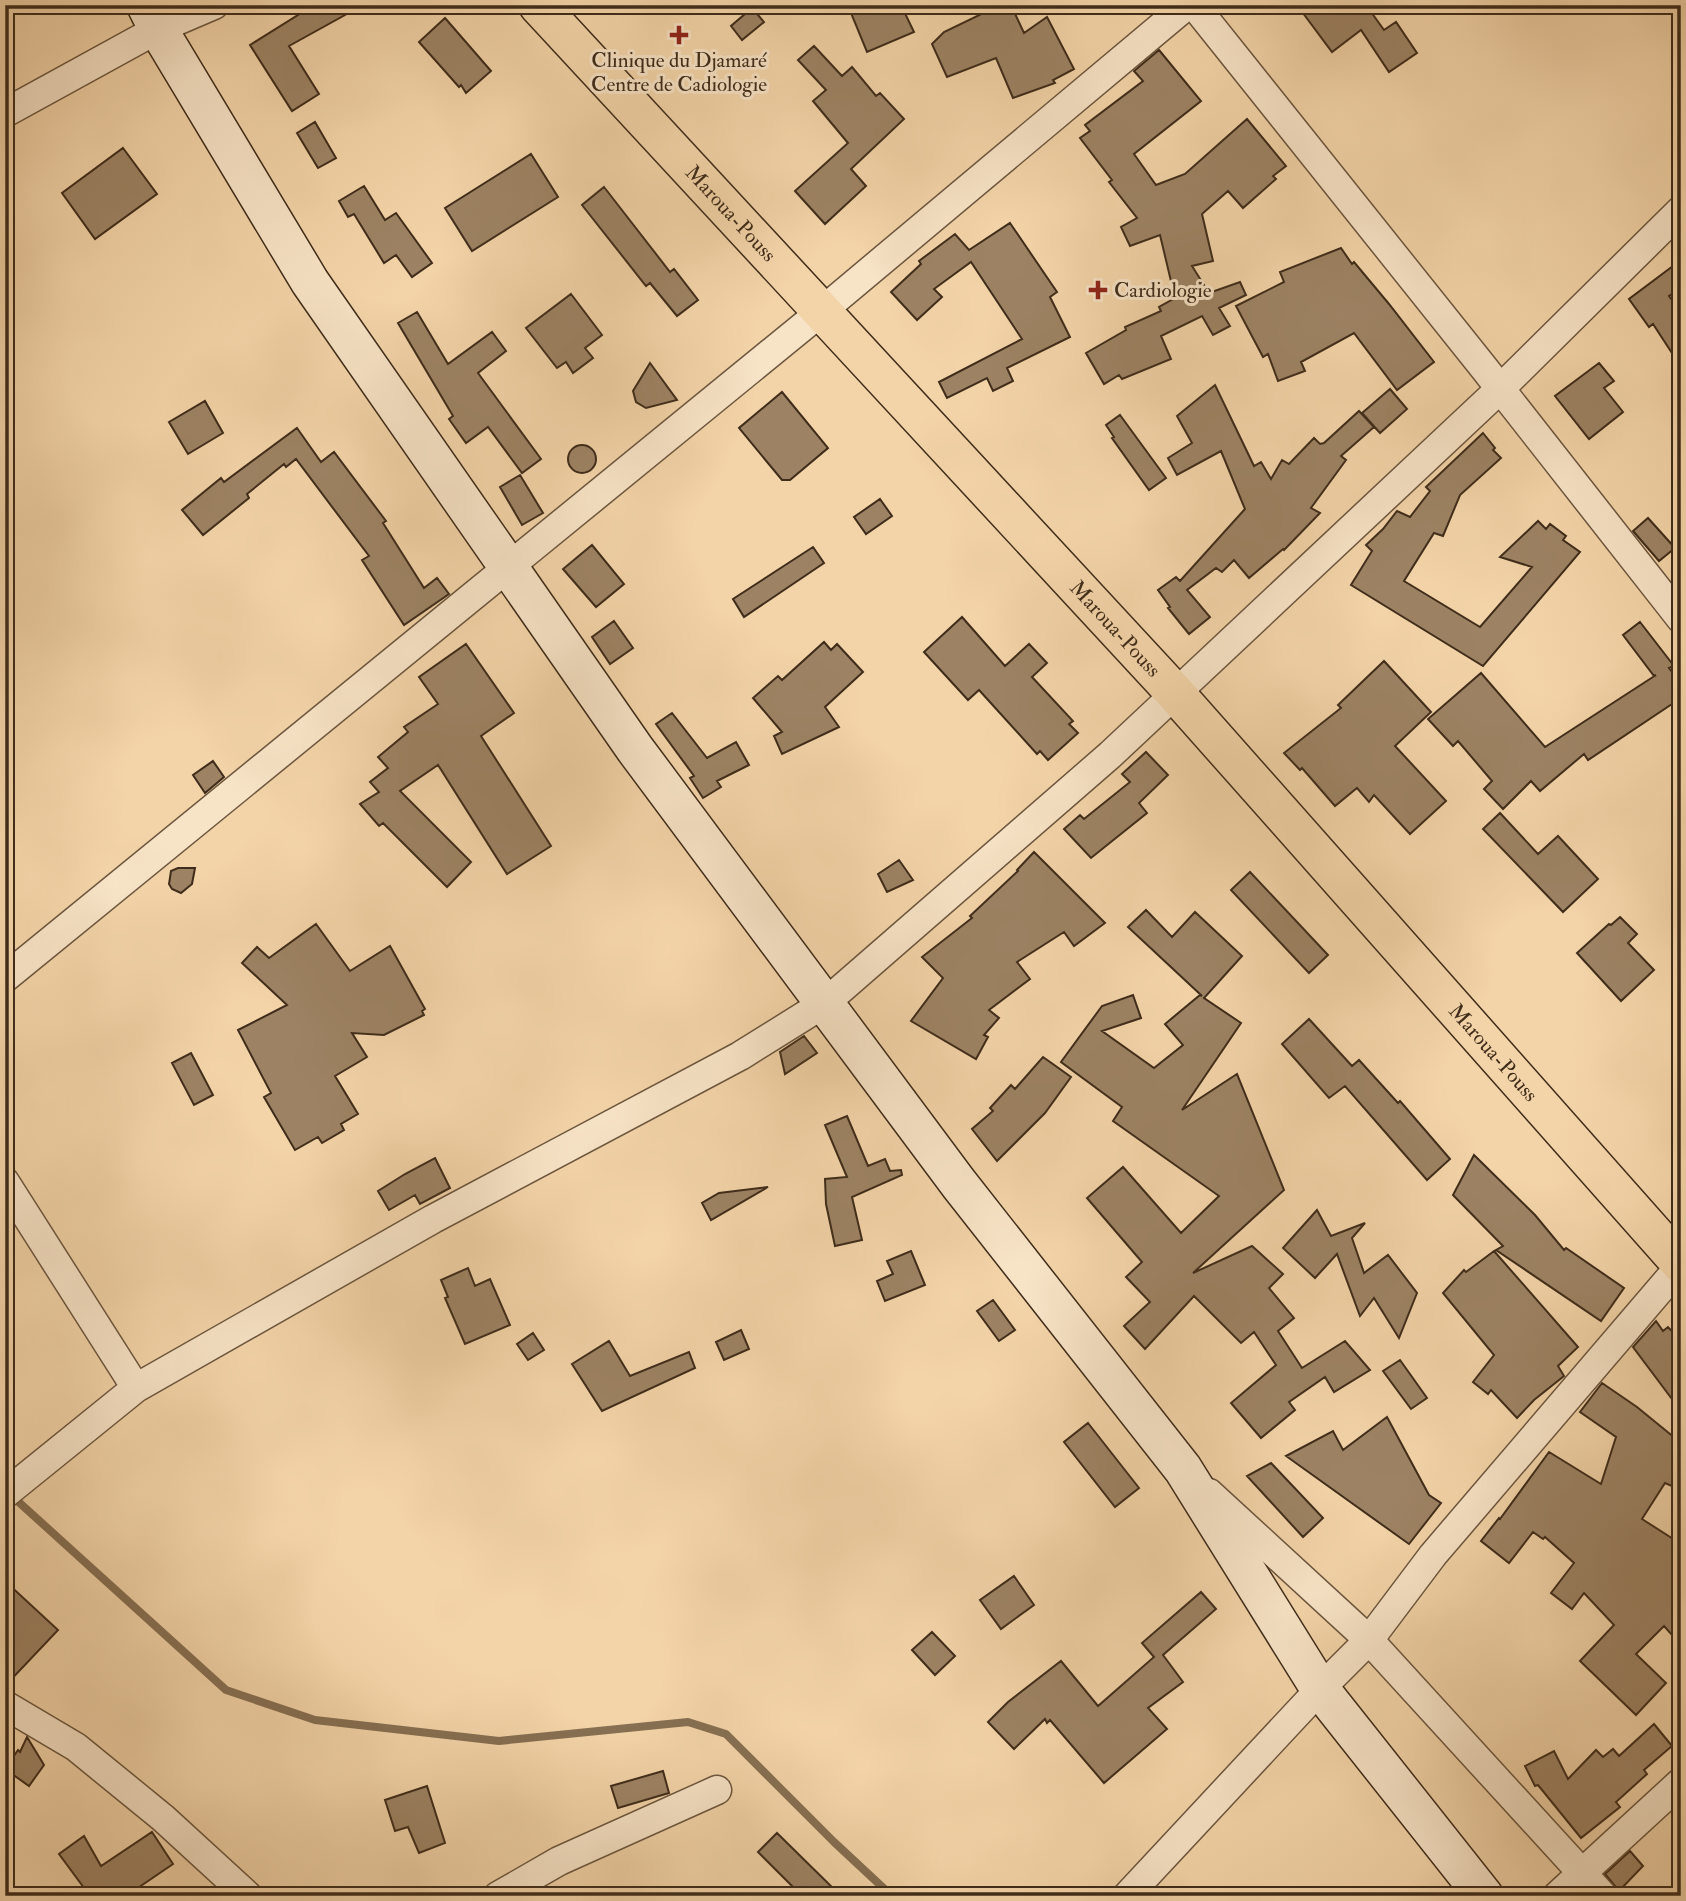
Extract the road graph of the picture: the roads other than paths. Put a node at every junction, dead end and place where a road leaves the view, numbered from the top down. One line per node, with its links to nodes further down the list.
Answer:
1 (214, 5): 5 (street)
2 (538, 5): 8 (main road, Maroua-Pouss)
3 (1186, 5): 8 (street)
4 (1194, 5): 9 (street)
5 (152, 17): 6 (street); 10 (main road)
6 (5, 113)
7 (1681, 210): 9 (street)
8 (822, 311): 10 (street); 12 (main road, Maroua-Pouss)
9 (1500, 389): 11 (street); 12 (street)
10 (508, 566): 13 (street); 14 (main road)
11 (1681, 619)
12 (1175, 693): 14 (street); 16 (main road, Maroua-Pouss)
13 (5, 978)
14 (825, 1003): 17 (street); 18 (main road)
15 (5, 1182): 17 (street)
16 (1681, 1264): 20 (street)
17 (136, 1388): 19 (street)
18 (1183, 1469): 20 (street); 21 (main road)
19 (14, 1487)
20 (1369, 1640): 21 (street); 25 (street)
21 (1320, 1689): 28 (street); 29 (main road)
22 (5, 1704): 26 (street)
23 (1681, 1782): 25 (street)
24 (717, 1790): 27 (street)
25 (1582, 1873): 30 (street); 31 (street)
26 (248, 1896)
27 (498, 1896)
28 (1127, 1896)
29 (1484, 1896)
30 (1557, 1896)
31 (1603, 1896)

